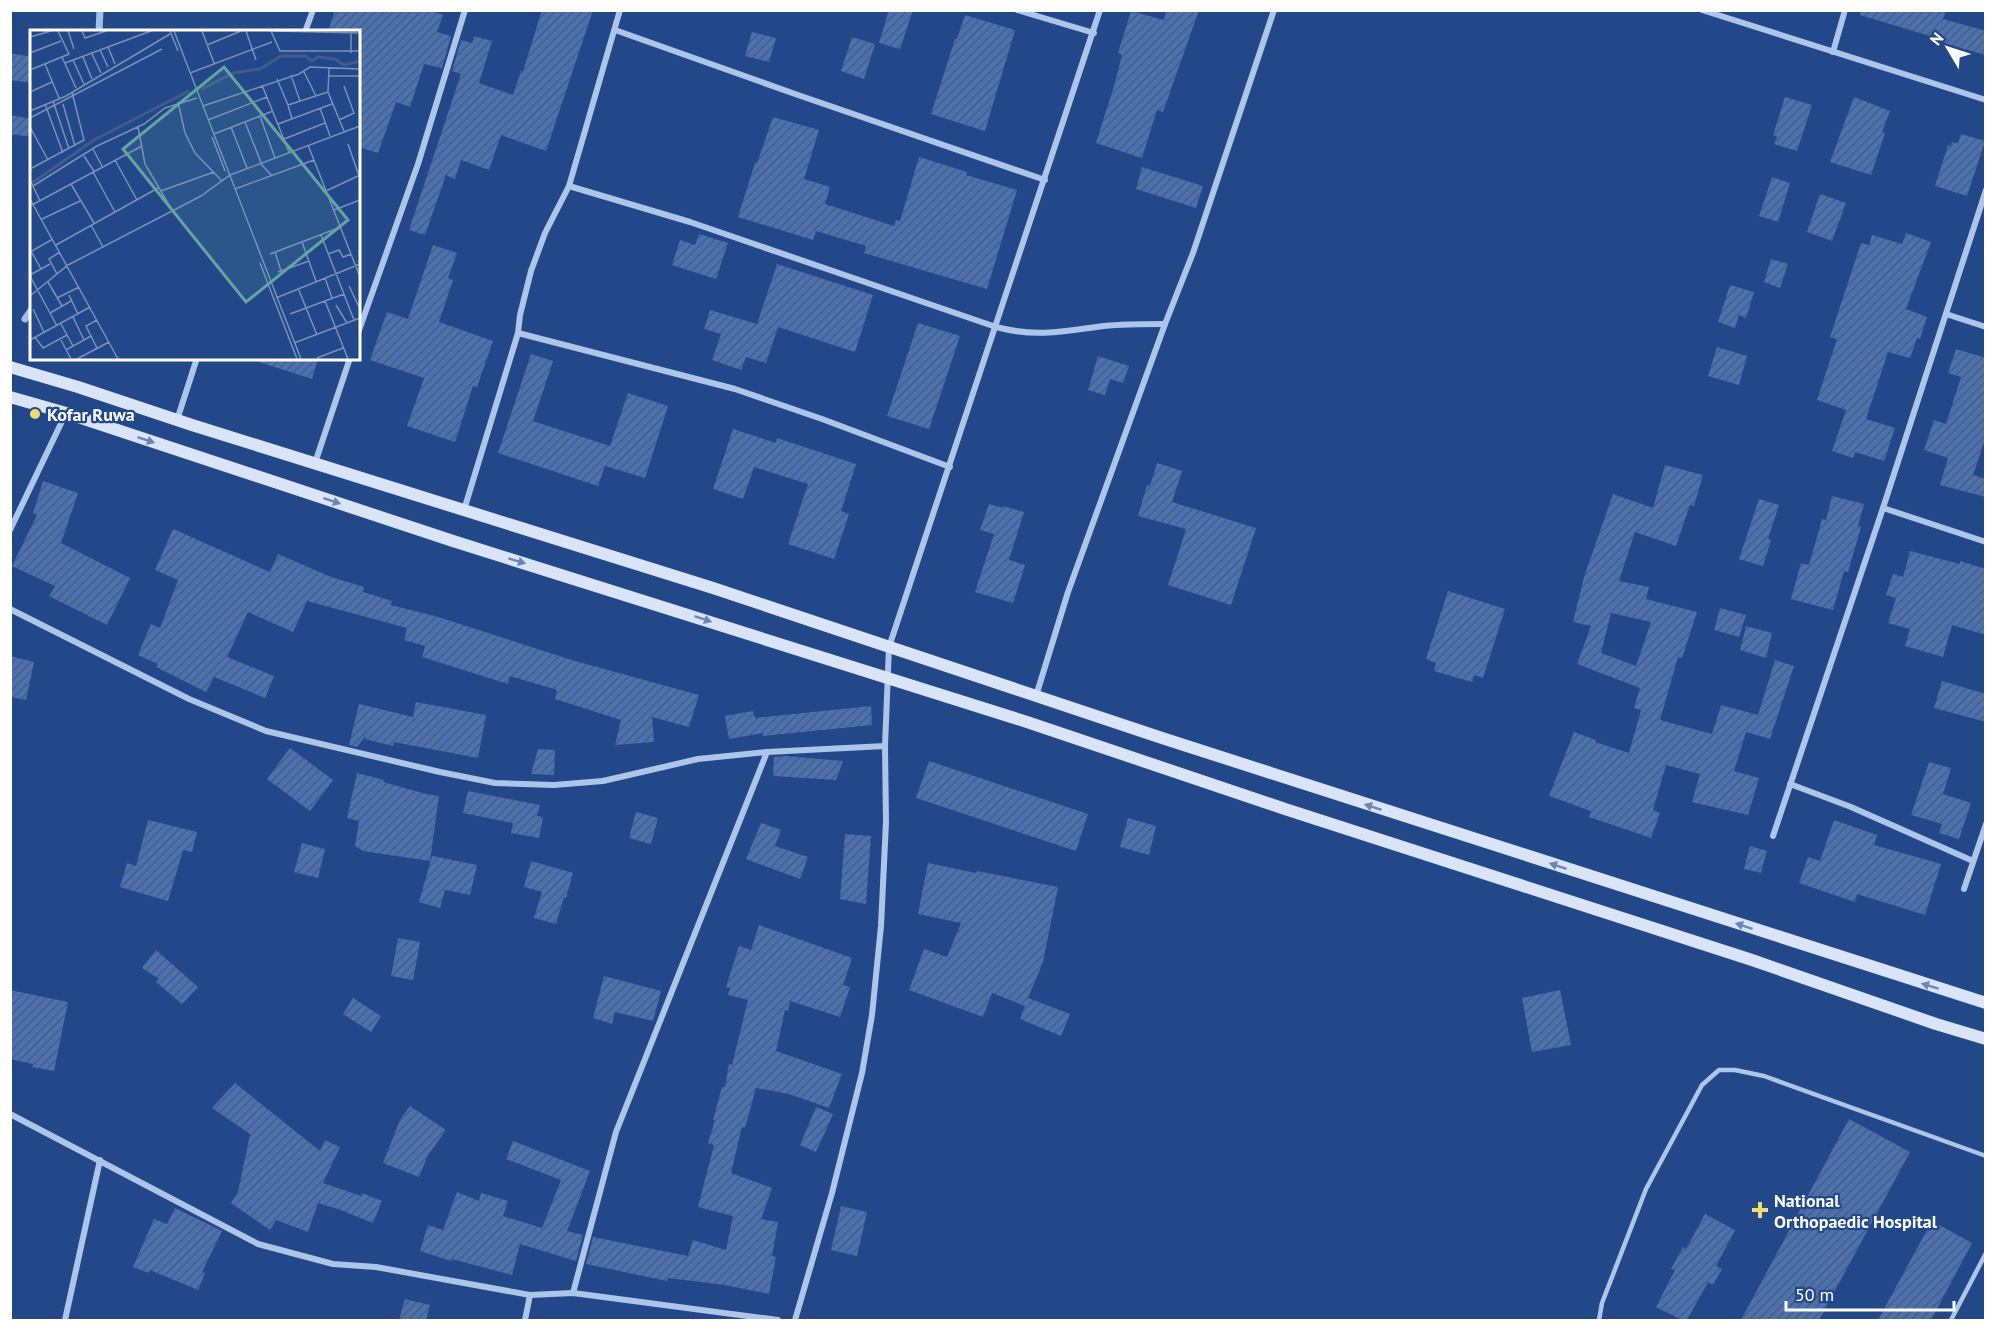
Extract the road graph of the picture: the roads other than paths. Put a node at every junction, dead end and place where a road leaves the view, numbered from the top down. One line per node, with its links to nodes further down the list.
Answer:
1 (313, 10): 9 (street)
2 (465, 10): 19 (street)
3 (620, 10): 10 (street)
4 (1017, 10): 11 (street)
5 (1100, 10): 11 (street)
6 (1274, 10): 18 (street)
7 (1702, 10): 12 (street)
8 (1845, 10): 12 (street)
9 (306, 30)
10 (615, 30): 14 (street); 15 (street)
11 (1094, 33): 14 (street)
12 (1833, 51): 13 (street)
13 (1986, 100)
14 (1045, 180): 20 (street)
15 (568, 186): 20 (street); 22 (street)
16 (1986, 190): 17 (street)
17 (1946, 314): 21 (street); 31 (street)
18 (1165, 324): 20 (street); 38 (street)
19 (360, 327)
20 (996, 327): 30 (street)
21 (1986, 327)
22 (518, 333): 30 (street); 32 (street)
23 (196, 360): 28 (street)
24 (349, 360): 29 (street)
25 (10, 368): 28 (main road)
26 (10, 397): 27 (main road)
27 (66, 413): 33 (street); 37 (main road, one-way to 37)
28 (177, 420): 29 (main road)
29 (315, 464): 32 (main road)
30 (950, 467): 36 (street)
31 (1883, 508): 34 (street); 41 (street)
32 (464, 511): 36 (main road)
33 (10, 530)
34 (1986, 542)
35 (10, 609): 40 (street)
36 (889, 647): 37 (street); 38 (main road)
37 (888, 679): 39 (street); 47 (main road)
38 (1036, 696): 46 (main road, one-way to 38)
39 (885, 746): 40 (street); 57 (street)
40 (767, 752): 52 (street)
41 (1790, 784): 43 (street); 44 (street)
42 (1986, 824): 44 (street)
43 (1773, 836)
44 (1973, 861): 45 (street)
45 (1964, 889)
46 (1986, 1003)
47 (1986, 1039)
48 (10, 1114): 50 (street)
49 (1986, 1156): 58 (lane)
50 (100, 1160): 53 (street); 54 (street)
51 (1986, 1253): 59 (lane)
52 (573, 1293): 53 (street); 56 (street)
53 (530, 1295): 55 (street)
54 (65, 1320)
55 (525, 1320)
56 (778, 1320)
57 (795, 1320)
58 (1599, 1320)
59 (1951, 1320)

